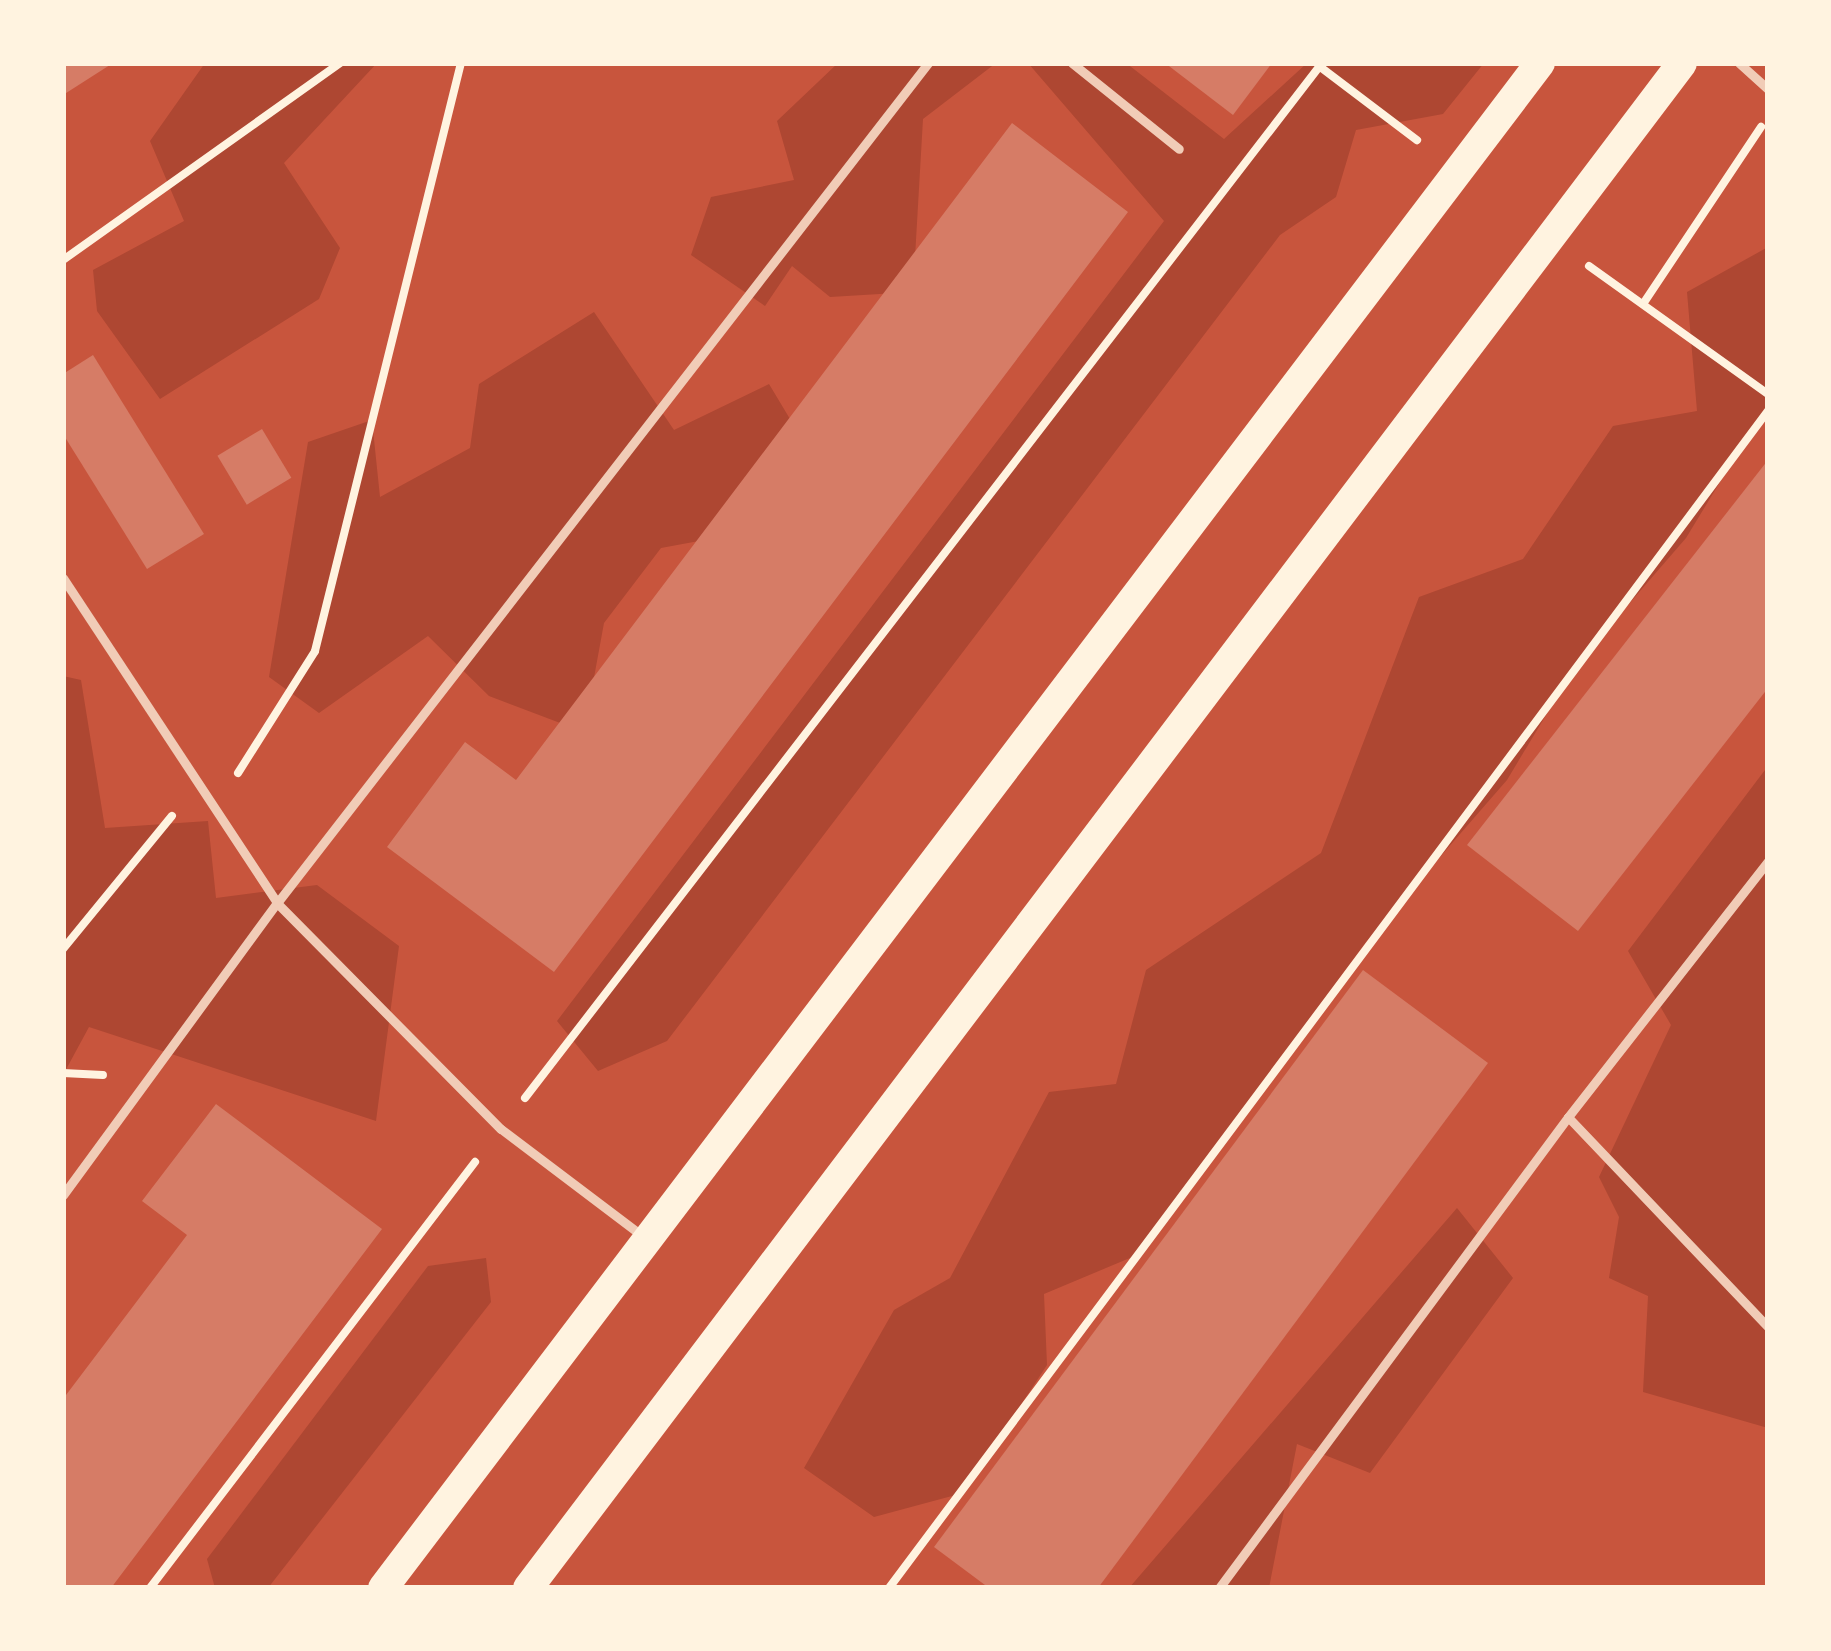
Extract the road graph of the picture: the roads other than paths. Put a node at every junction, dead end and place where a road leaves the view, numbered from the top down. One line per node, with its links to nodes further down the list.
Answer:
1 (928, 63): 10 (lane)
2 (1072, 63): 7 (lane)
3 (1540, 63): 13 (main road)
4 (1682, 63): 16 (main road)
5 (1739, 63): 6 (lane)
6 (1768, 89)
7 (1179, 149)
8 (63, 578): 10 (lane)
9 (1768, 861): 11 (lane)
10 (277, 903): 12 (lane); 13 (lane)
11 (1568, 1117): 14 (lane); 17 (lane)
12 (63, 1196)
13 (645, 1238): 15 (main road)
14 (1768, 1328)
15 (383, 1588)
16 (528, 1588)
17 (1219, 1588)

